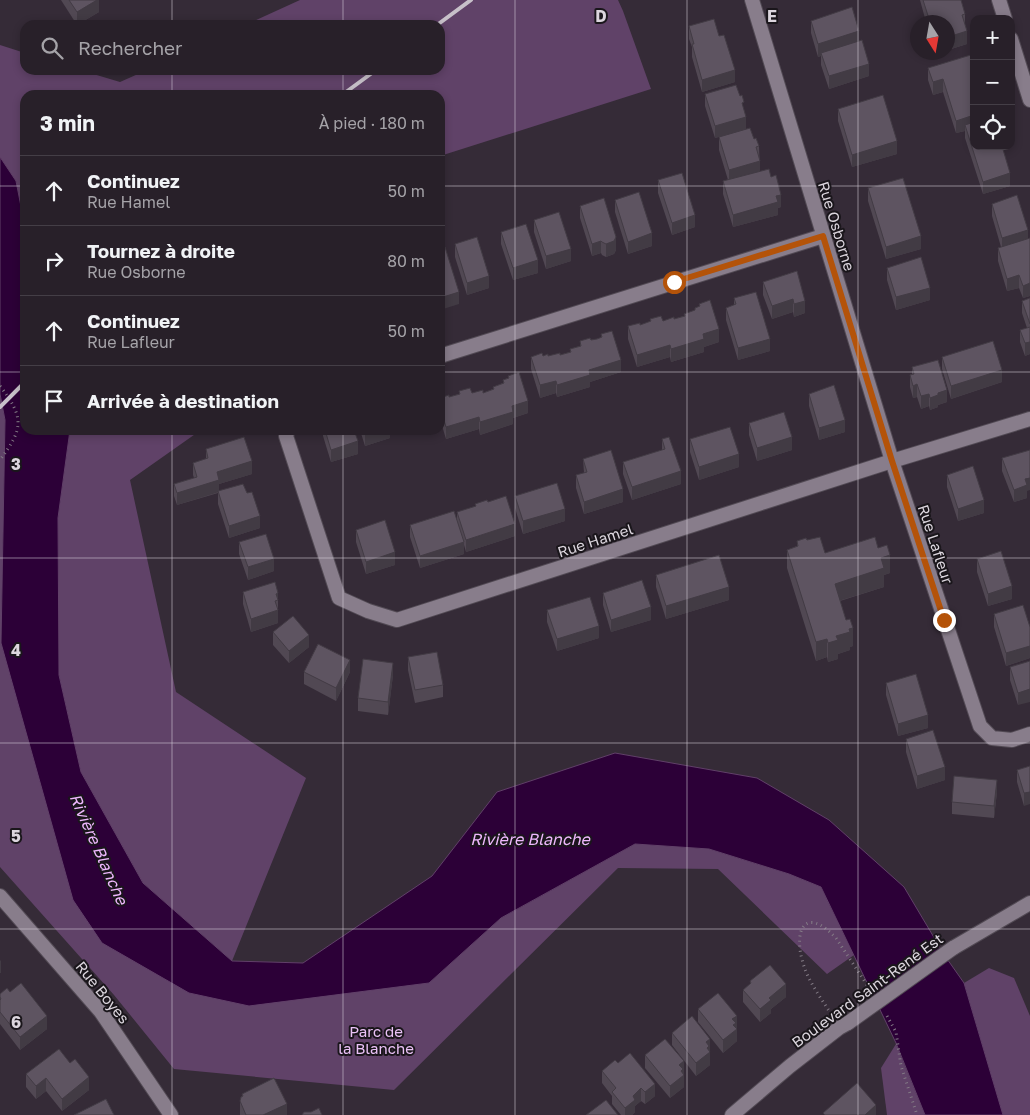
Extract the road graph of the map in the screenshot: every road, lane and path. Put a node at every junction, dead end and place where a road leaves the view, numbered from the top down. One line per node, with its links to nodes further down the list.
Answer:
1 (752, 0): 6 (street, Rue Osborne)
2 (999, 0): 3 (street)
3 (1004, 15)
4 (1015, 52): 5 (street)
5 (1030, 100)
6 (823, 236): 7 (street); 12 (street, Rue Osborne)
7 (445, 354)
8 (0, 386): 11 (path)
9 (1030, 419): 12 (street, Rue Hamel)
10 (286, 435): 12 (street, Rue Hamel)
11 (0, 460)
12 (892, 461): 13 (street, Rue Lafleur)
13 (1030, 734)
14 (0, 896): 16 (street, Rue Boyes)
15 (1030, 903): 17 (street, Boulevard Saint-René Est, bridge)
16 (171, 1115)
17 (732, 1115)

